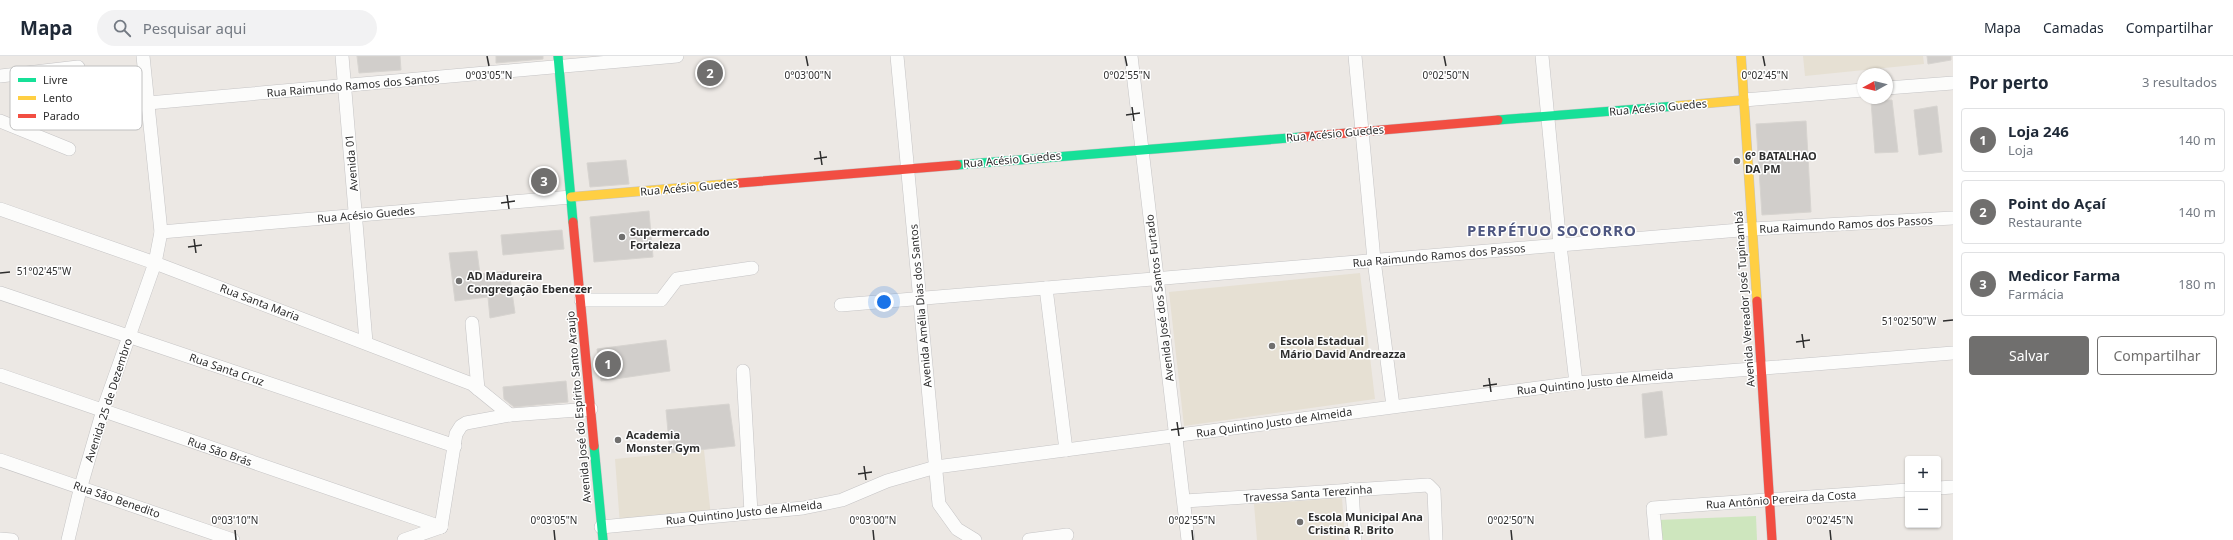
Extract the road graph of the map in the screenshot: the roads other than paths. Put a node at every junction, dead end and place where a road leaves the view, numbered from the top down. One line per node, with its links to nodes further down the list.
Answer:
1 (143, 56): 17 (street, Avenida 25 de Dezembro)
2 (342, 56): 13 (street, Avenida 01)
3 (677, 56): 9 (street, Rua Raimundo Ramos dos Santos)
4 (897, 56): 25 (street, Avenida Amélia Dias dos Santos)
5 (1131, 56): 23 (street, Avenida José dos Santos Furtado)
6 (1355, 56): 22 (street)
7 (1542, 56): 18 (street)
8 (1741, 56): 16 (street, Avenida Vereador José Tupinambá)
9 (559, 61): 13 (street, Rua Raimundo Ramos dos Santos); 26 (street, Avenida José do Espírito Santo Araujo)
10 (10, 75): 11 (street)
11 (0, 76)
12 (1953, 83): 14 (street)
13 (345, 85): 17 (street, Rua Raimundo Ramos dos Santos); 28 (street, Avenida 01)
14 (1893, 88)
15 (1857, 91): 16 (street, Rua Acésio Guedes)
16 (1744, 100): 18 (street, Rua Acésio Guedes); 30 (street, Avenida Vereador José Tupinambá)
17 (148, 103): 31 (street, Avenida 25 de Dezembro)
18 (1547, 115): 22 (street, Rua Acésio Guedes); 32 (street)
19 (0, 121): 20 (street)
20 (10, 125)
21 (22, 130): 24 (street)
22 (1362, 130): 23 (street, Rua Acésio Guedes); 33 (street)
23 (1142, 148): 25 (street, Rua Acésio Guedes); 36 (street, Avenida José dos Santos Furtado)
24 (69, 149)
25 (908, 168): 26 (street, Rua Acésio Guedes); 39 (street, Avenida Amélia Dias dos Santos)
26 (571, 197): 28 (street, Rua Acésio Guedes); 40 (street, Avenida José do Espírito Santo Araujo)
27 (0, 209): 34 (street, Rua Santa Maria)
28 (356, 215): 31 (street, Rua Acésio Guedes); 44 (street, Avenida 01)
29 (1953, 218): 30 (street, Rua Raimundo Ramos dos Passos)
30 (1752, 229): 32 (street, Rua Raimundo Ramos dos Passos); 46 (street, Avenida Vereador José Tupinambá)
31 (161, 232): 34 (street, Avenida 25 de Dezembro)
32 (1560, 245): 33 (street, Rua Raimundo Ramos dos Passos); 49 (street)
33 (1374, 260): 36 (street, Rua Raimundo Ramos dos Passos); 51 (street)
34 (155, 262): 43 (street, Avenida 25 de Dezembro); 44 (street, Rua Santa Maria)
35 (752, 268): 40 (street)
36 (1156, 278): 37 (street, Rua Raimundo Ramos dos Passos); 55 (street, Avenida José dos Santos Furtado)
37 (1046, 288): 39 (street, Rua Raimundo Ramos dos Passos); 57 (street)
38 (0, 293): 43 (street, Rua Santa Cruz)
39 (919, 299): 41 (street, Rua Raimundo Ramos dos Passos); 59 (street, Avenida Amélia Dias dos Santos)
40 (581, 300): 52 (street, Avenida José do Espírito Santo Araujo)
41 (841, 305)
42 (472, 323): 50 (street)
43 (130, 336): 53 (street, Avenida 25 de Dezembro); 56 (street, Rua Santa Cruz)
44 (366, 342): 50 (street, Rua Santa Maria)
45 (1953, 353): 46 (street, Rua Quintino Justo de Almeida)
46 (1761, 368): 49 (street, Rua Quintino Justo de Almeida); 65 (street, Avenida Vereador José Tupinambá)
47 (743, 371): 67 (street)
48 (0, 374): 53 (street, Rua São Brás)
49 (1576, 383): 51 (street, Rua Quintino Justo de Almeida)
50 (478, 389): 54 (street, Rua Santa Maria)
51 (1394, 406): 55 (street, Rua Quintino Justo de Almeida)
52 (591, 409): 54 (street); 69 (street, Avenida José do Espírito Santo Araujo)
53 (103, 410): 60 (street, Avenida 25 de Dezembro); 68 (street, Rua São Brás)
54 (510, 415): 56 (street)
55 (1175, 435): 57 (street, Rua Quintino Justo de Almeida); 66 (street, Avenida José dos Santos Furtado)
56 (454, 446): 68 (street)
57 (1066, 450): 59 (street, Rua Quintino Justo de Almeida)
58 (0, 460): 60 (street, Rua São Benedito)
59 (936, 467): 67 (street, Rua Quintino Justo de Almeida); 76 (street, Avenida Amélia Dias dos Santos)
60 (81, 486): 73 (street, Avenida 25 de Dezembro); 74 (street, Rua São Benedito)
61 (1953, 487): 62 (street)
62 (1941, 488)
63 (1352, 489): 66 (street, Travessa Santa Terezinha); 79 (street); 80 (street, Travessa Santa Terezinha)
64 (1905, 490): 65 (street, Rua Antônio Pereira da Costa)
65 (1769, 499): 81 (street, Rua Antônio Pereira da Costa); 82 (street, Avenida Vereador José Tupinambá)
66 (1185, 501): 78 (street, Avenida José dos Santos Furtado)
67 (751, 513): 69 (street, Rua Quintino Justo de Almeida)
68 (441, 527): 75 (street)
69 (602, 533)
70 (1067, 534): 77 (street)
71 (0, 539): 72 (street)
72 (12, 540)
73 (68, 540)
74 (233, 540)
75 (404, 540)
76 (975, 540)
77 (1029, 540)
78 (1188, 540)
79 (1355, 540)
80 (1436, 540)
81 (1656, 540)
82 (1772, 540)

